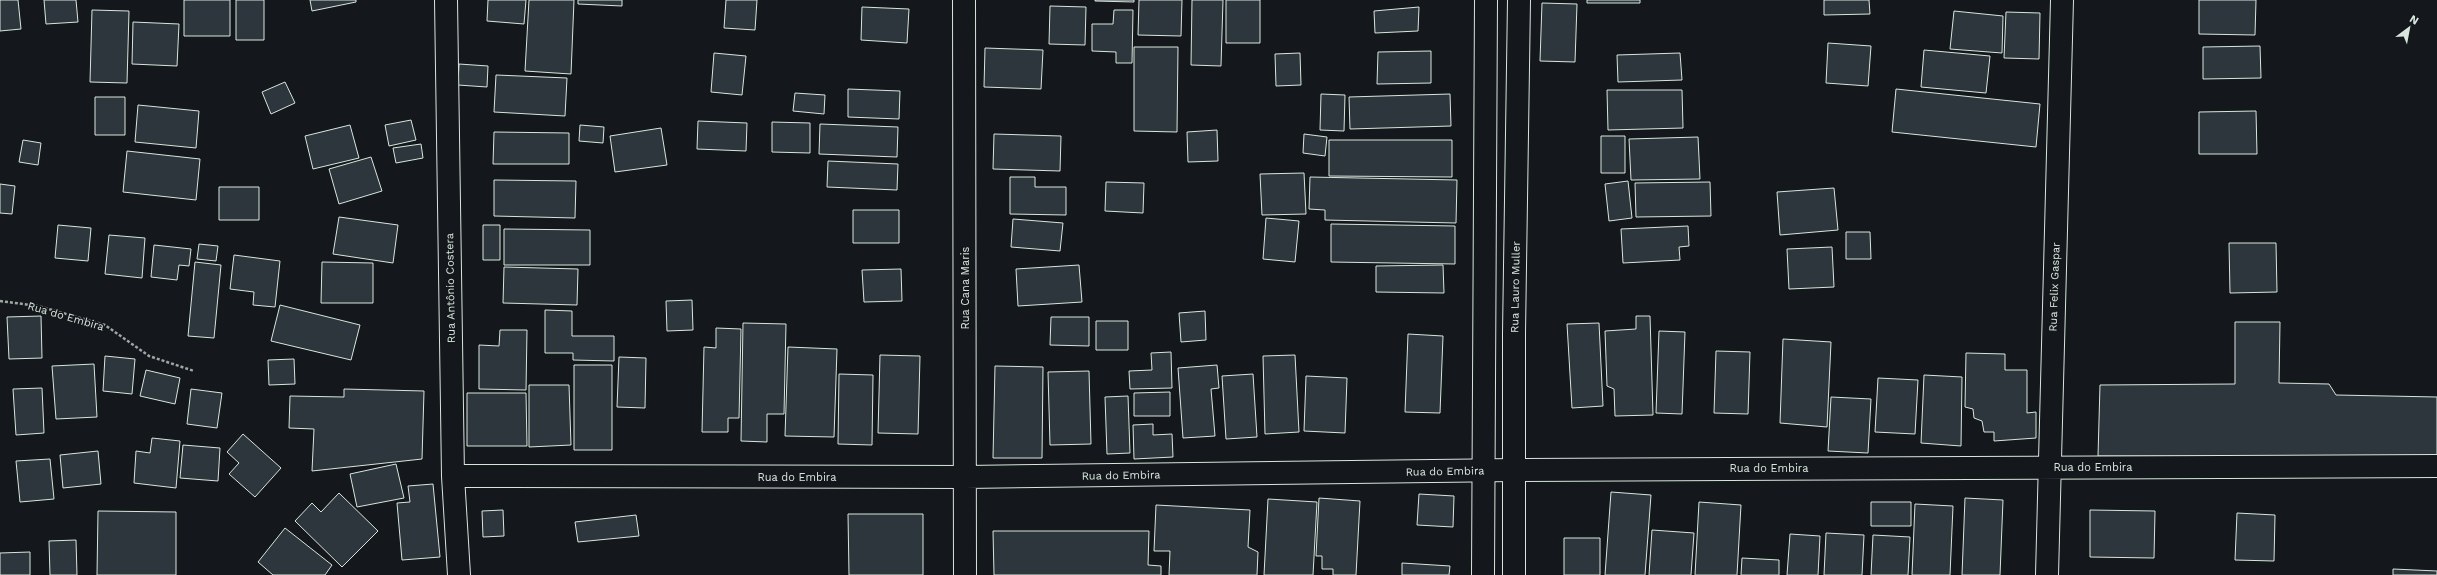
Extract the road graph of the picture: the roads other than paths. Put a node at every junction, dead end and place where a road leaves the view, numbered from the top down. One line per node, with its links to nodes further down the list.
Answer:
1 (446, 0): 12 (street, Rua Antônio Costera)
2 (964, 0): 13 (street, Rua Cana Maris)
3 (1486, 0): 7 (street)
4 (1520, 0): 6 (street, Rua Lauro Muller)
5 (2062, 0): 9 (street, Rua Felix Gaspar)
6 (1514, 333): 7 (street); 10 (street, Rua Lauro Muller)
7 (1484, 334): 11 (street)
8 (2437, 466): 9 (street, Rua do Embira)
9 (2048, 467): 10 (street, Rua do Embira); 18 (street, Rua Felix Gaspar)
10 (1514, 470): 11 (street, Rua do Embira); 17 (street, Rua Lauro Muller)
11 (1483, 471): 13 (street, Rua do Embira); 16 (street)
12 (453, 476): 13 (street, Rua do Embira); 14 (street, Rua Antônio Costera)
13 (966, 477): 15 (street, Rua Cana Maris)
14 (459, 575)
15 (965, 575)
16 (1483, 575)
17 (1514, 575)
18 (2047, 575)

